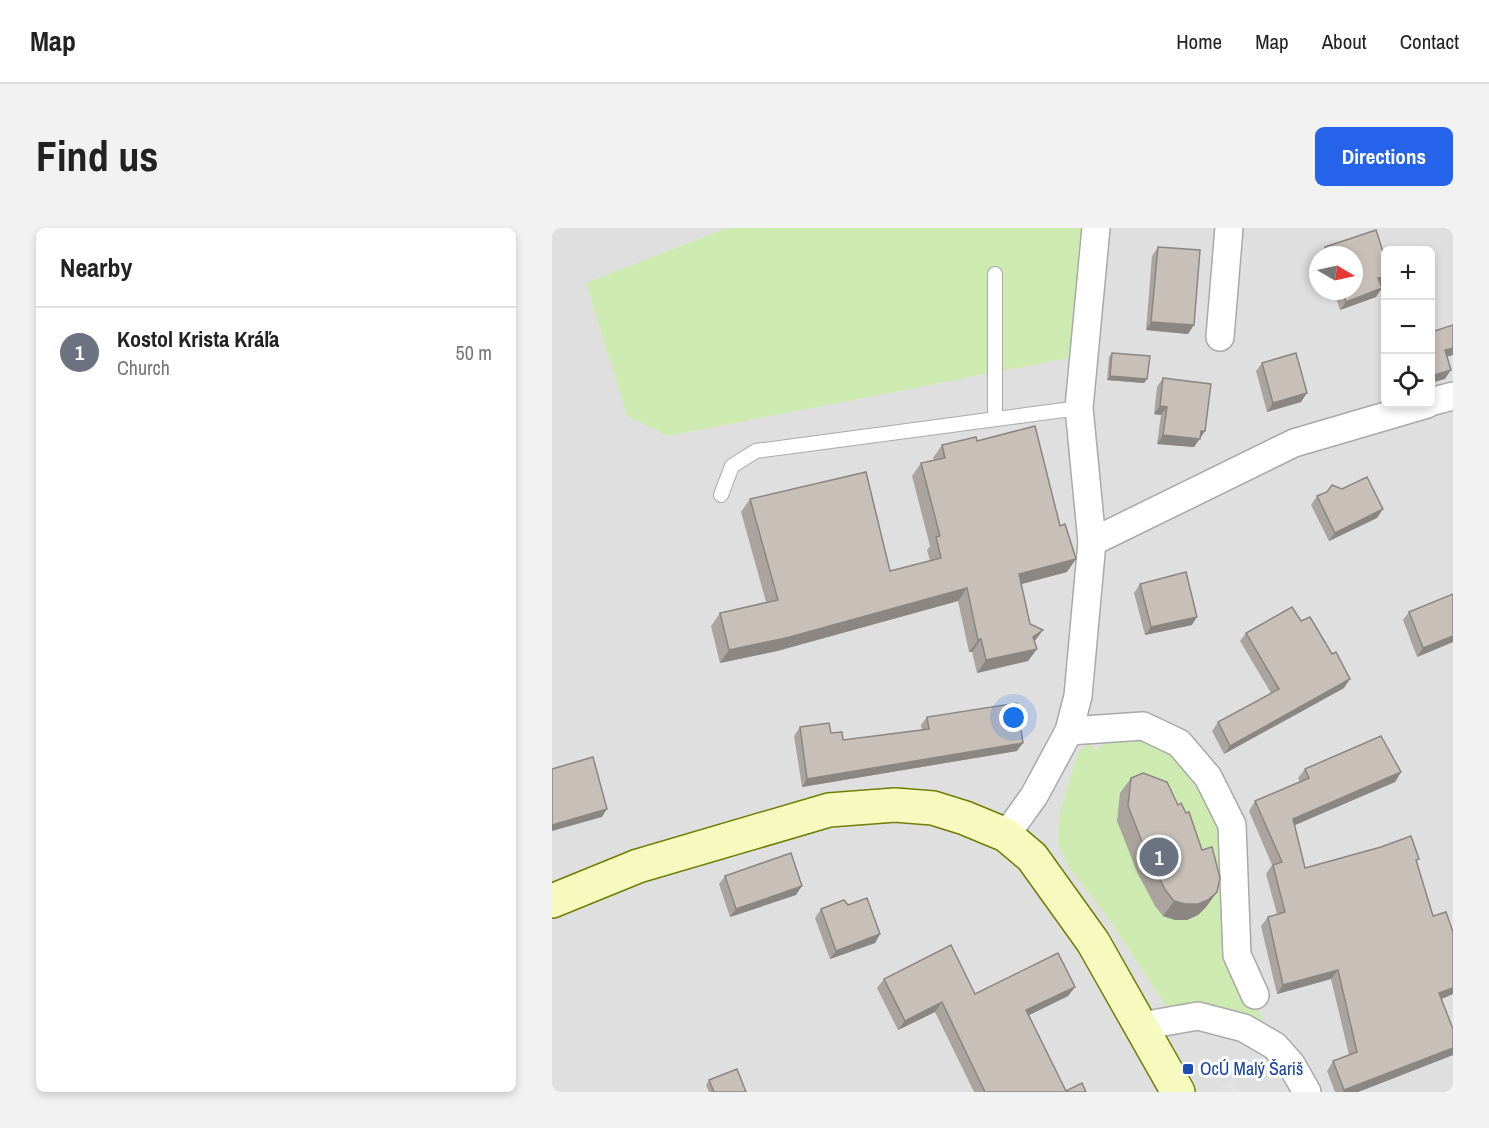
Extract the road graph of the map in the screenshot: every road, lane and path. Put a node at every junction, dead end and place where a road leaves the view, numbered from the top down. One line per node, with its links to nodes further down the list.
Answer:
1 (1096, 228): 7 (street)
2 (1229, 228): 4 (street)
3 (995, 274): 9 (lane)
4 (1220, 337)
5 (1453, 396): 6 (street)
6 (1435, 401)
7 (1079, 408): 9 (lane); 11 (street)
8 (1412, 408): 11 (street)
9 (995, 419): 10 (lane)
10 (721, 495)
11 (1092, 542): 12 (street)
12 (1069, 731): 13 (street); 15 (street)
13 (1006, 835): 14 (street); 16 (street)
14 (552, 901)
15 (1255, 995)
16 (1141, 1026): 17 (street); 18 (street)
17 (1178, 1092)
18 (1307, 1092)

